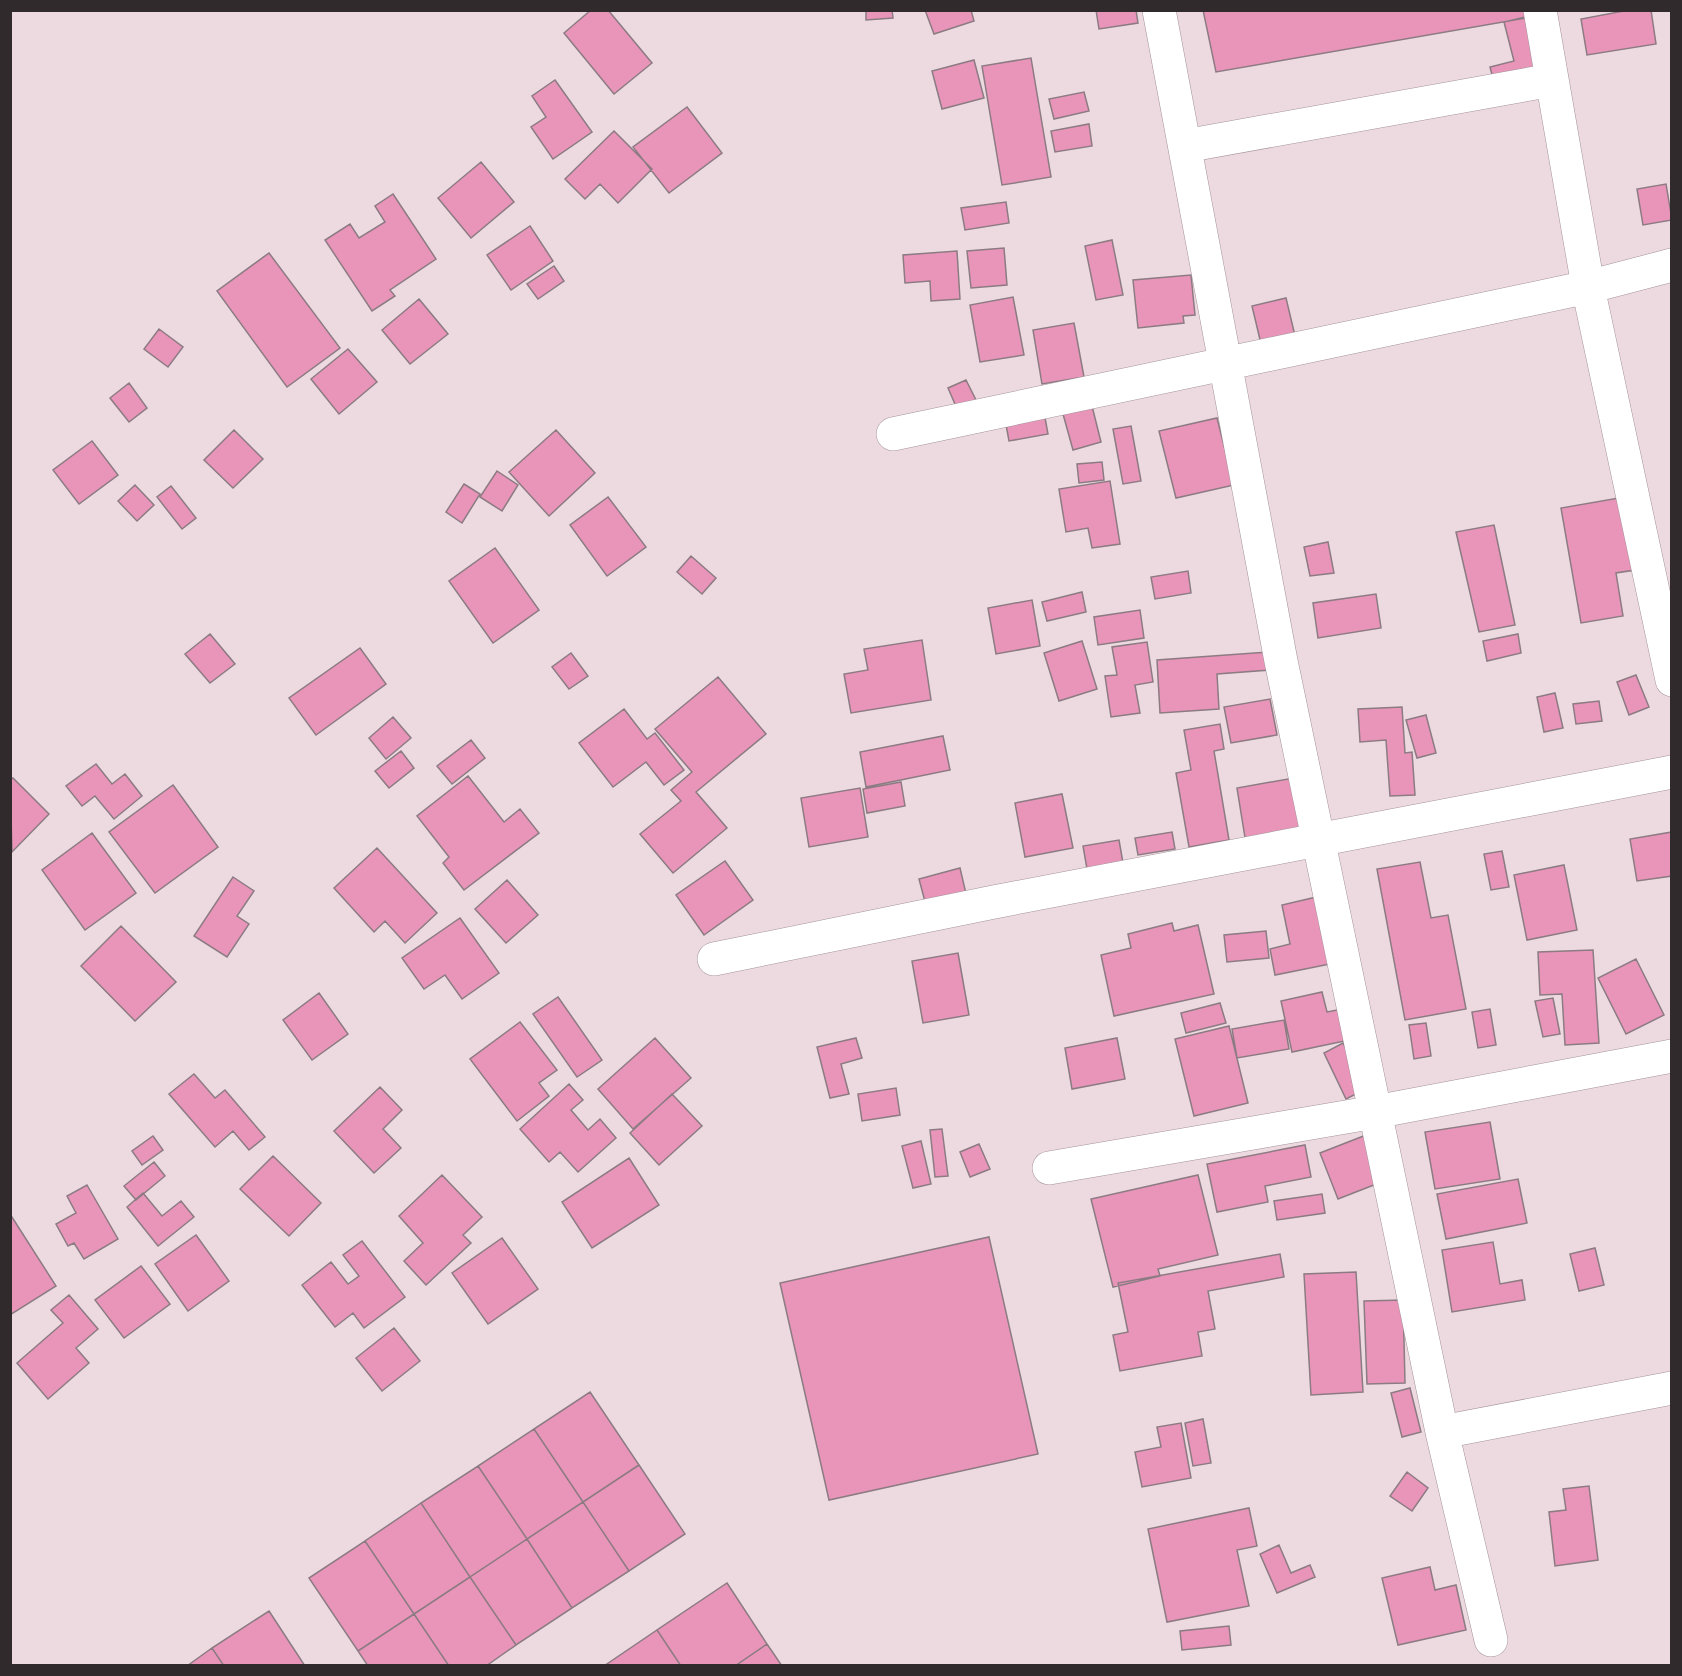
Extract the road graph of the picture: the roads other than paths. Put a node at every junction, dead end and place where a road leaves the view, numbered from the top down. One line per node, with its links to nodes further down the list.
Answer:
1 (1160, 10): 4 (street)
2 (1540, 10): 3 (street)
3 (1552, 80): 4 (street); 6 (street)
4 (1185, 146): 7 (street)
5 (1671, 265): 6 (street)
6 (1588, 287): 7 (street); 9 (street)
7 (1225, 364): 8 (street); 11 (street)
8 (893, 434)
9 (1671, 680)
10 (1671, 772): 11 (street)
11 (1318, 841): 12 (street); 14 (street)
12 (714, 959)
13 (1671, 1056): 14 (street)
14 (1375, 1112): 15 (street); 17 (street)
15 (1050, 1168)
16 (1671, 1388): 17 (street)
17 (1442, 1432): 18 (street)
18 (1491, 1640)

